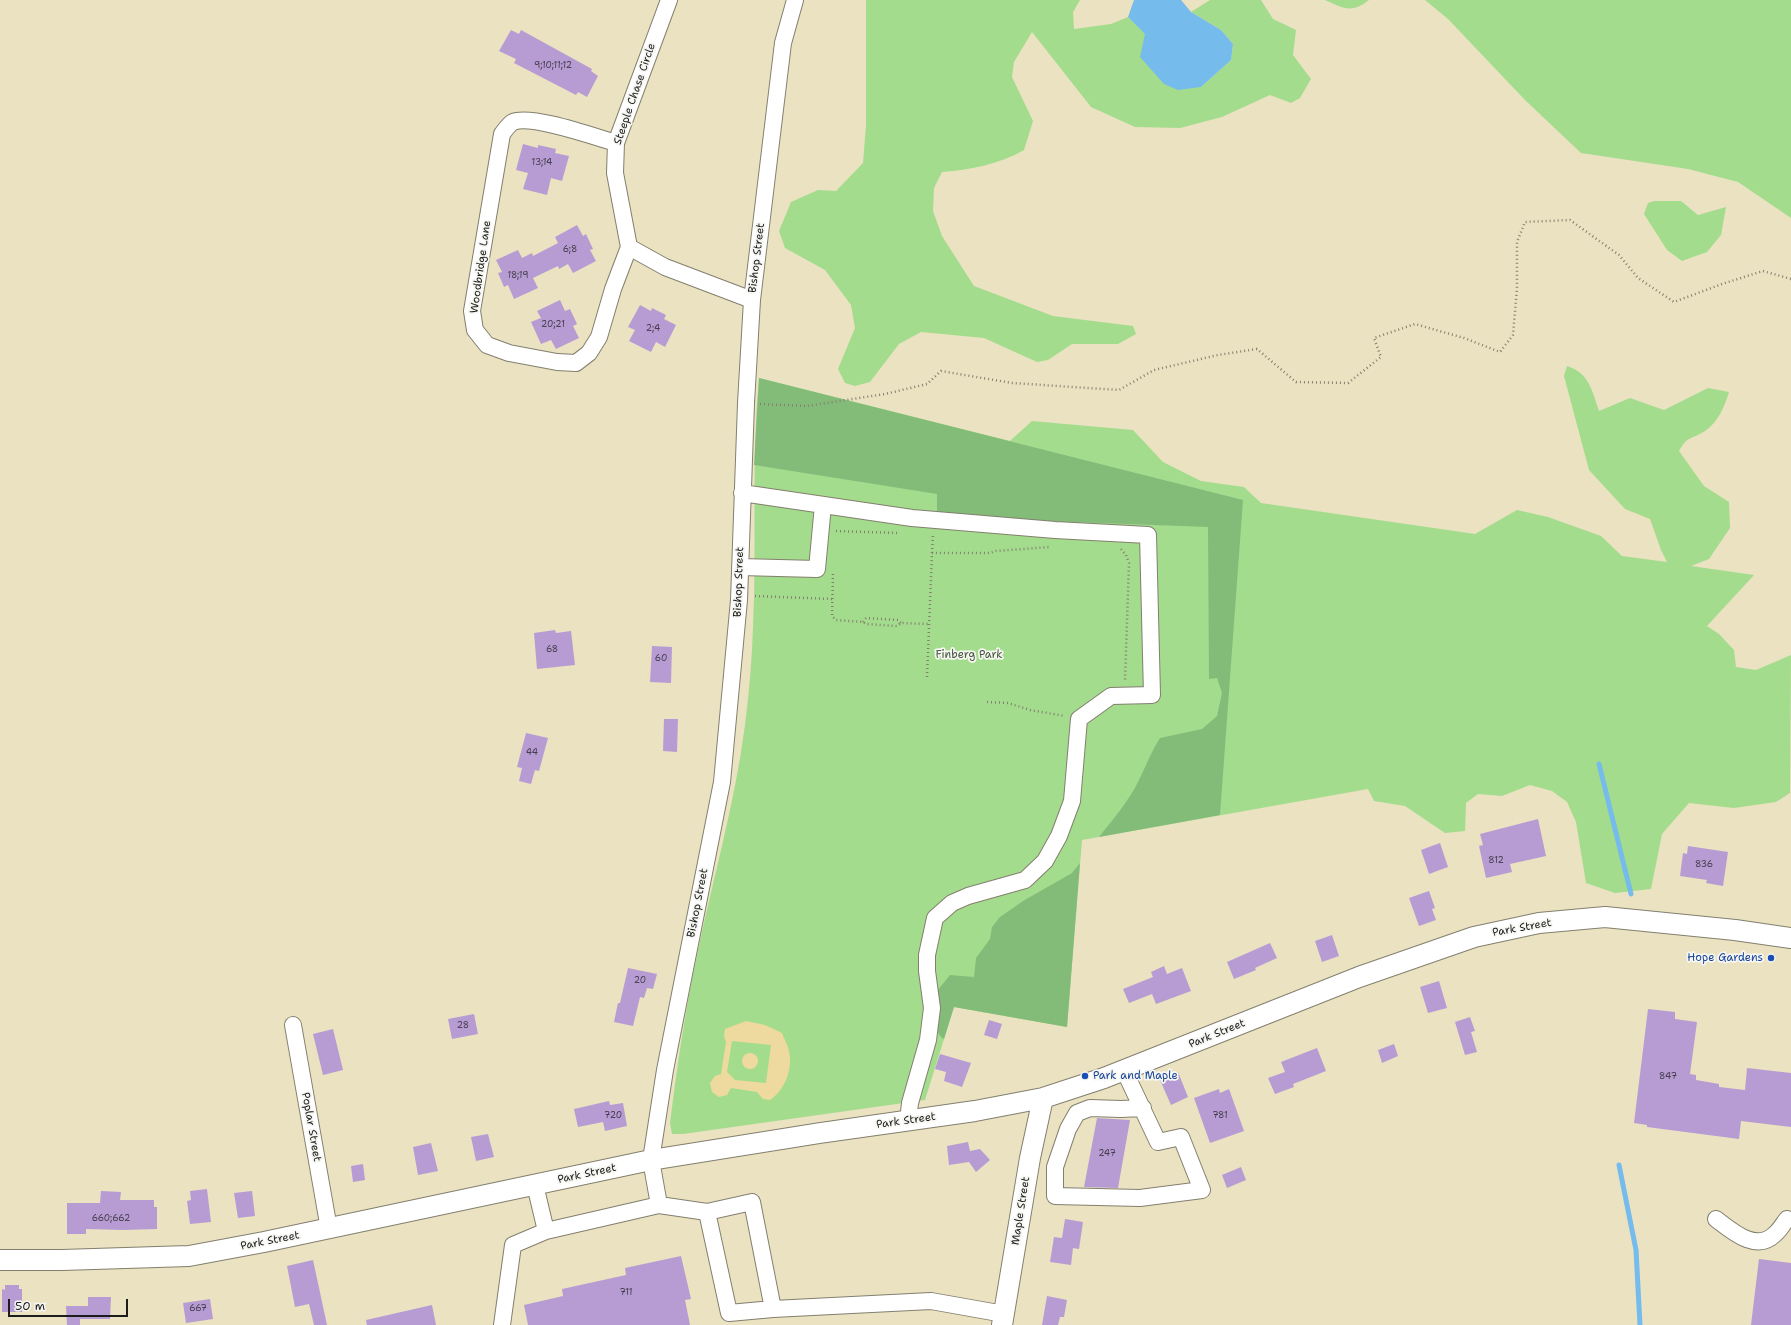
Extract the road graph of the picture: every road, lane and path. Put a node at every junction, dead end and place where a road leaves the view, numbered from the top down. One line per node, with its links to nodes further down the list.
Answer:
1 (669, 0): 3 (street, Steeple Chase Circle)
2 (795, 0): 6 (street, Bishop Street)
3 (616, 143): 4 (street, Steeple Chase Circle); 4 (street, Woodbridge Lane)
4 (628, 247): 6 (street)
5 (1791, 279): 7 (path)
6 (752, 300): 7 (street, Bishop Street)
7 (746, 403): 8 (street, Bishop Street)
8 (742, 493): 9 (street); 16 (street, Bishop Street)
9 (823, 505): 16 (street); 24 (street)
10 (903, 534): 12 (path)
11 (926, 534): 15 (path)
12 (834, 538)
13 (1051, 547): 15 (path)
14 (1120, 548): 24 (path)
15 (932, 553): 22 (path)
16 (740, 567): 33 (street, Bishop Street)
17 (833, 568): 19 (path)
18 (754, 596): 19 (path)
19 (832, 598): 20 (path)
20 (863, 622): 21 (path); 21 (path)
21 (901, 623): 22 (path)
22 (929, 624): 23 (path)
23 (927, 677)
24 (1125, 696): 26 (street)
25 (987, 702): 26 (path)
26 (1079, 719): 32 (street)
27 (1791, 938): 29 (main road, Park Street)
28 (293, 1025): 39 (street, Poplar Street)
29 (1124, 1070): 30 (main road, Park Street); 31 (street)
30 (1043, 1098): 32 (main road, Park Street); 44 (main road, Maple Street)
31 (1143, 1108): 31 (street)
32 (908, 1121): 33 (main road, Park Street)
33 (651, 1160): 34 (main road, Park Street); 35 (street, Bishop Street)
34 (535, 1185): 39 (main road, Park Street); 40 (street)
35 (659, 1204): 36 (street); 40 (street)
36 (707, 1212): 42 (street); 43 (street)
37 (1716, 1219): 38 (street)
38 (1787, 1219)
39 (329, 1229): 41 (main road, Park Street)
40 (546, 1231): 45 (street)
41 (0, 1260)
42 (773, 1309): 43 (street); 44 (street)
43 (728, 1319)
44 (1003, 1319)
45 (502, 1325)

